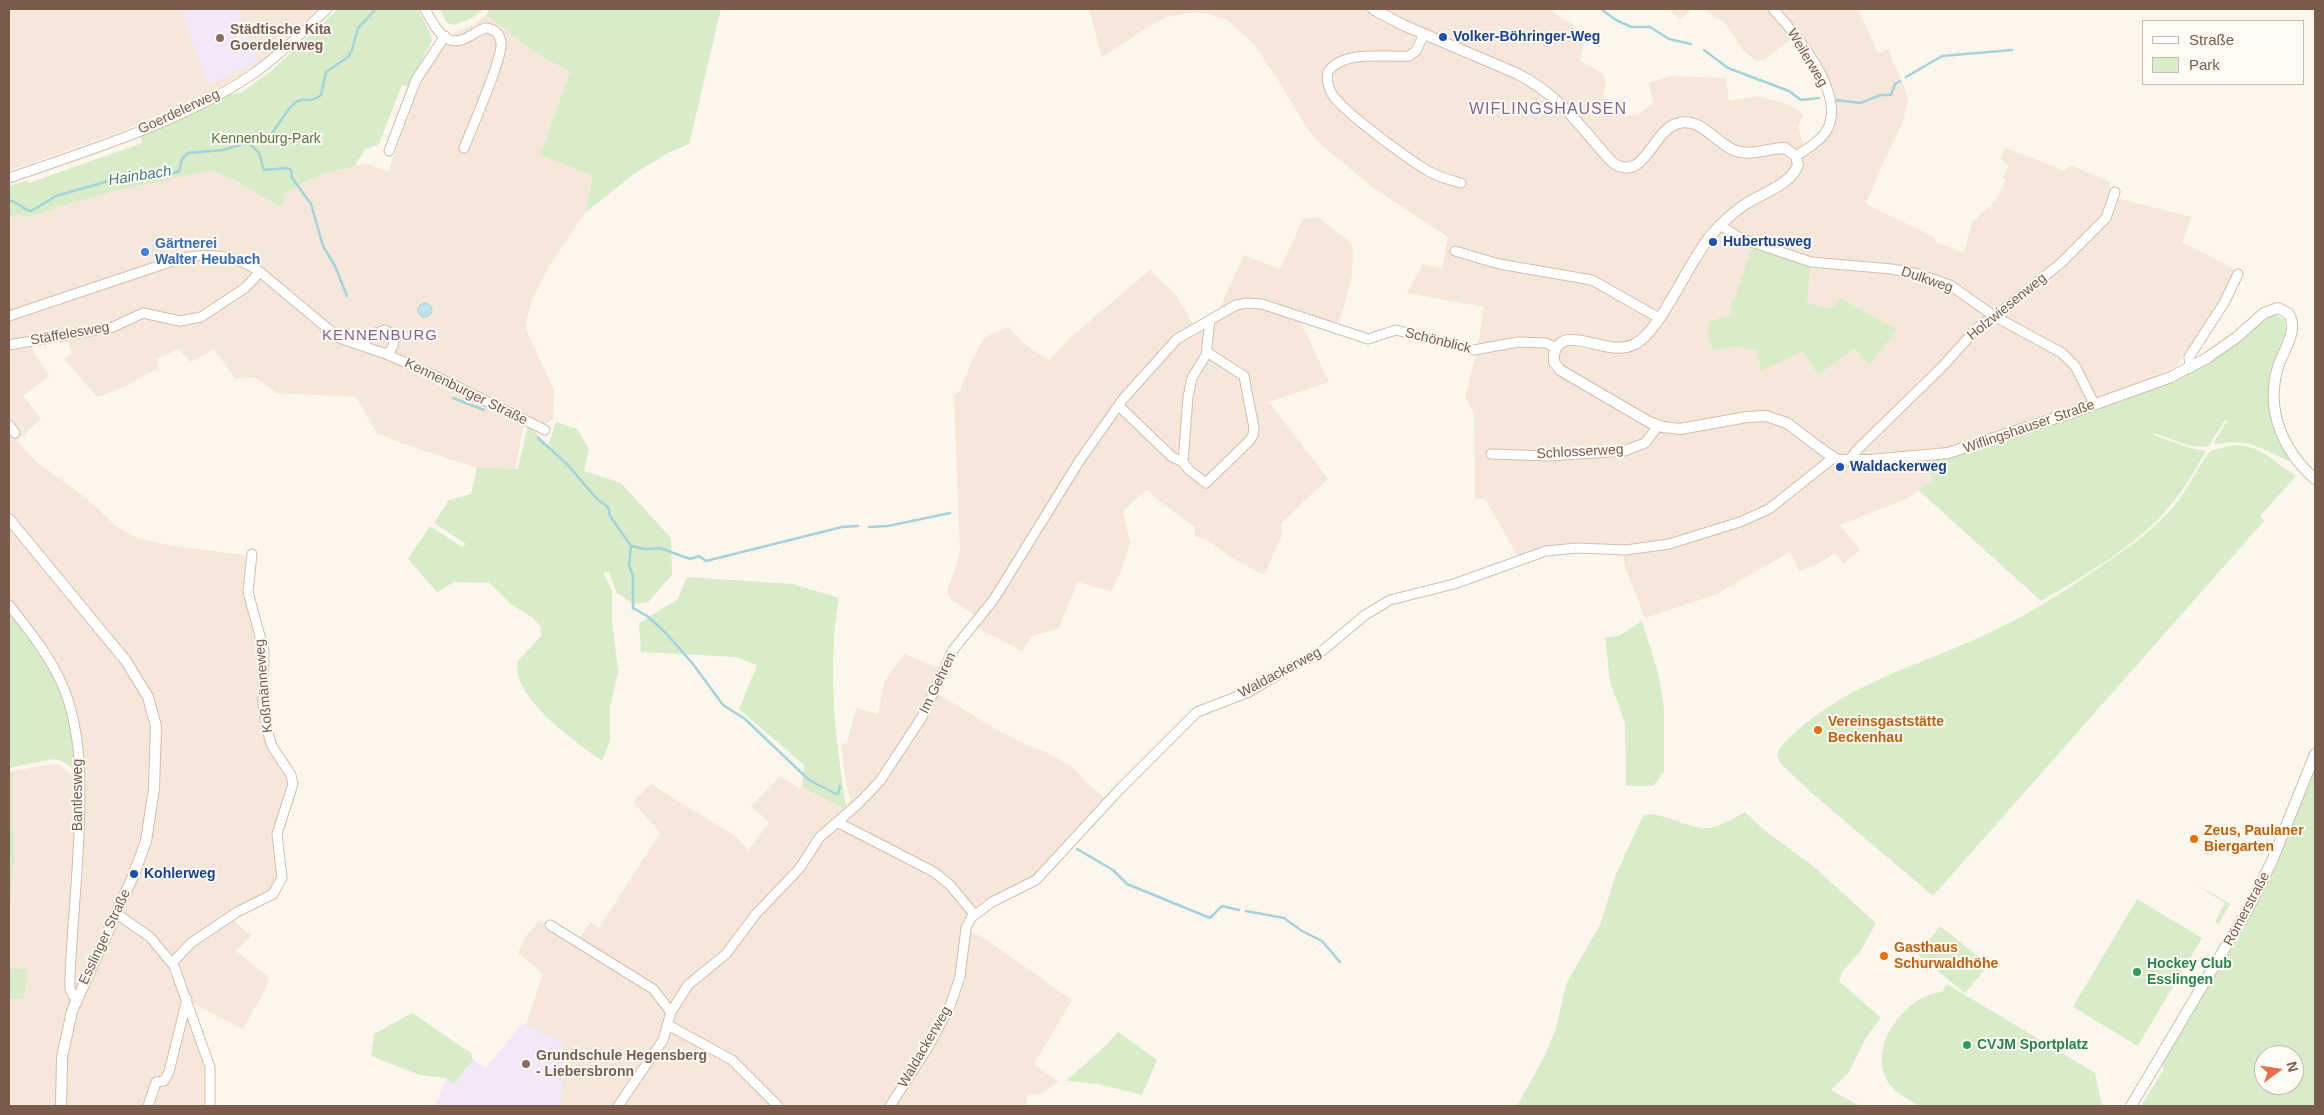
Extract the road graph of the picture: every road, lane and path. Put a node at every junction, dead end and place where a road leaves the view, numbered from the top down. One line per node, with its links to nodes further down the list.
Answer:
1 (327, 9): 10 (street, Goerdelerweg)
2 (425, 9): 6 (street)
3 (1373, 9): 5 (street)
4 (1773, 9): 9 (street, Weilerweg)
5 (1424, 34): 9 (street); 11 (street)
6 (444, 36): 7 (street); 8 (street)
7 (464, 148)
8 (389, 152)
9 (1796, 156): 13 (street)
10 (9, 178)
11 (1461, 183)
12 (2115, 192): 18 (street, Holzwiesenweg)
13 (1720, 225): 18 (street, Dulkweg); 19 (street)
14 (1455, 251): 19 (street)
15 (260, 272): 17 (street, Kennenburger Straße); 21 (street, Stäffelesweg); 22 (street, Kennenburger Straße)
16 (2238, 274): 26 (street)
17 (9, 316)
18 (1994, 316): 27 (street, Dulkweg); 35 (street, Holzwiesenweg)
19 (1659, 318): 23 (street)
20 (1210, 320): 23 (street, Schönblick); 24 (street); 28 (street, Schönblick)
21 (9, 345)
22 (362, 346): 25 (street, Kennenburger Straße); 25 (street, Kennenburger Straße)
23 (1556, 348): 30 (street, Wiflingshauser Straße)
24 (1207, 352): 36 (street); 36 (street)
25 (386, 354): 31 (street, Kennenburger Straße)
26 (2190, 368): 27 (street, Wiflingshauser Straße); 37 (street, Wiflingshauser Straße)
27 (2095, 405): 35 (street, Wiflingshauser Straße)
28 (1119, 406): 36 (street); 38 (street, Schönblick)
29 (9, 425): 32 (street)
30 (1658, 426): 33 (street, Schlosserweg); 34 (street, Wiflingshauser Straße)
31 (545, 430)
32 (15, 433)
33 (1491, 454)
34 (1833, 458): 35 (street, Wiflingshauser Straße); 45 (street, Waldackerweg)
35 (1849, 461)
36 (1183, 462)
37 (2315, 479)
38 (1048, 514): 43 (street, Im Gehren)
39 (9, 519): 44 (street, Esslinger Straße)
40 (252, 554): 47 (street, Koßmänneweg)
41 (9, 605): 49 (street, Bantlesweg)
42 (2315, 754): 58 (street, Römerstraße)
43 (837, 822): 45 (street); 50 (street, Im Gehren)
44 (117, 914): 47 (street); 49 (street, Esslinger Straße)
45 (974, 914): 57 (street, Waldackerweg)
46 (550, 925): 50 (street)
47 (172, 963): 48 (street)
48 (187, 999): 53 (street); 54 (street)
49 (76, 1001): 52 (street, Esslinger Straße)
50 (672, 1012): 51 (street, Im Gehren)
51 (668, 1025): 55 (street, Im Gehren); 56 (street)
52 (61, 1106)
53 (148, 1106)
54 (210, 1106)
55 (618, 1106)
56 (778, 1106)
57 (890, 1106)
58 (2131, 1106)

